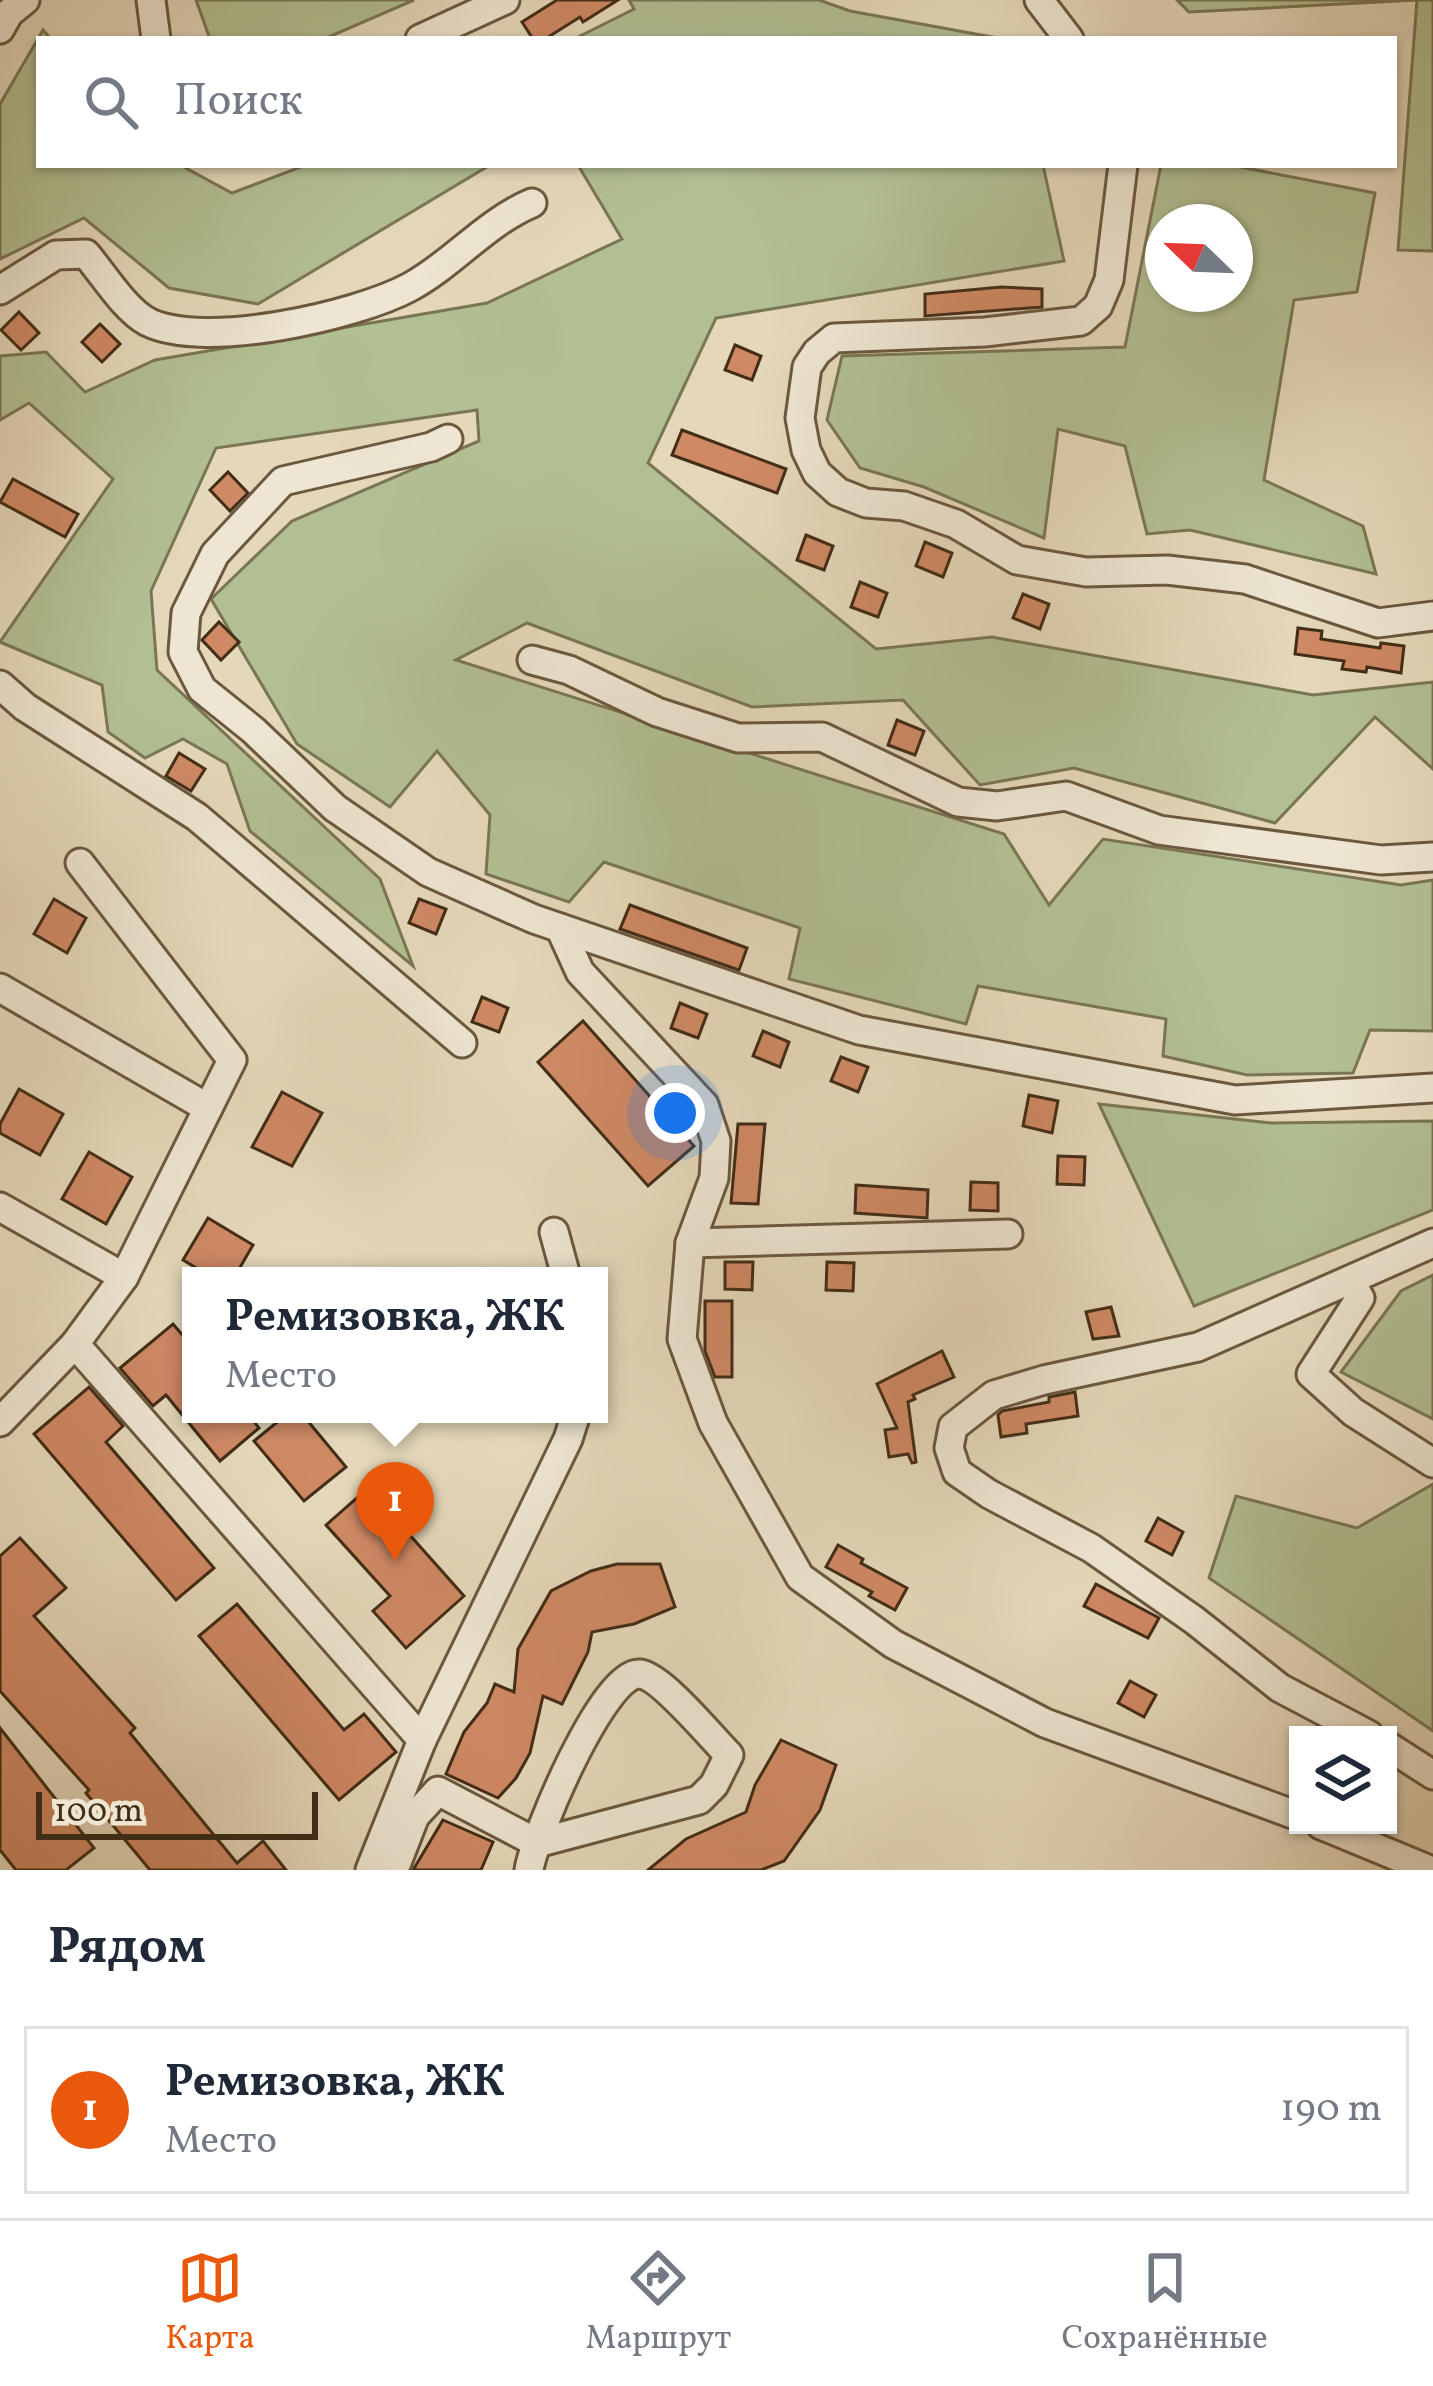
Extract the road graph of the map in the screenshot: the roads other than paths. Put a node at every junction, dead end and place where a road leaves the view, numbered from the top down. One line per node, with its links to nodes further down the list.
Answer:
1 (26, 0): 5 (street)
2 (152, 0): 6 (street)
3 (505, 0): 7 (street)
4 (1039, 0): 8 (street)
5 (0, 29)
6 (156, 36)
7 (427, 36)
8 (1067, 36)
9 (1124, 168): 13 (street)
10 (532, 203): 11 (street)
11 (0, 290)
12 (448, 439): 18 (street)
13 (1433, 616)
14 (532, 660): 16 (street)
15 (0, 686): 20 (street)
16 (1433, 857)
17 (80, 863): 22 (street)
18 (560, 928): 21 (street); 26 (street)
19 (0, 988): 22 (street)
20 (461, 1043)
21 (1433, 1088)
22 (208, 1108): 29 (street)
23 (0, 1207): 29 (street)
24 (554, 1232): 28 (street)
25 (1008, 1234): 26 (street)
26 (690, 1243): 39 (street)
27 (1433, 1243): 30 (street)
28 (564, 1267)
29 (124, 1277): 31 (street)
30 (1351, 1282): 34 (street); 35 (street)
31 (75, 1344): 32 (street); 36 (street)
32 (0, 1422)
33 (573, 1423): 36 (street)
34 (1433, 1463)
35 (1352, 1726)
36 (422, 1740): 42 (street)
37 (1397, 1752): 38 (street)
38 (1433, 1775)
39 (1289, 1813)
40 (1343, 1834): 44 (street)
41 (533, 1856): 41 (street); 43 (street)
42 (370, 1870)
43 (394, 1870)
44 (1430, 1870)

